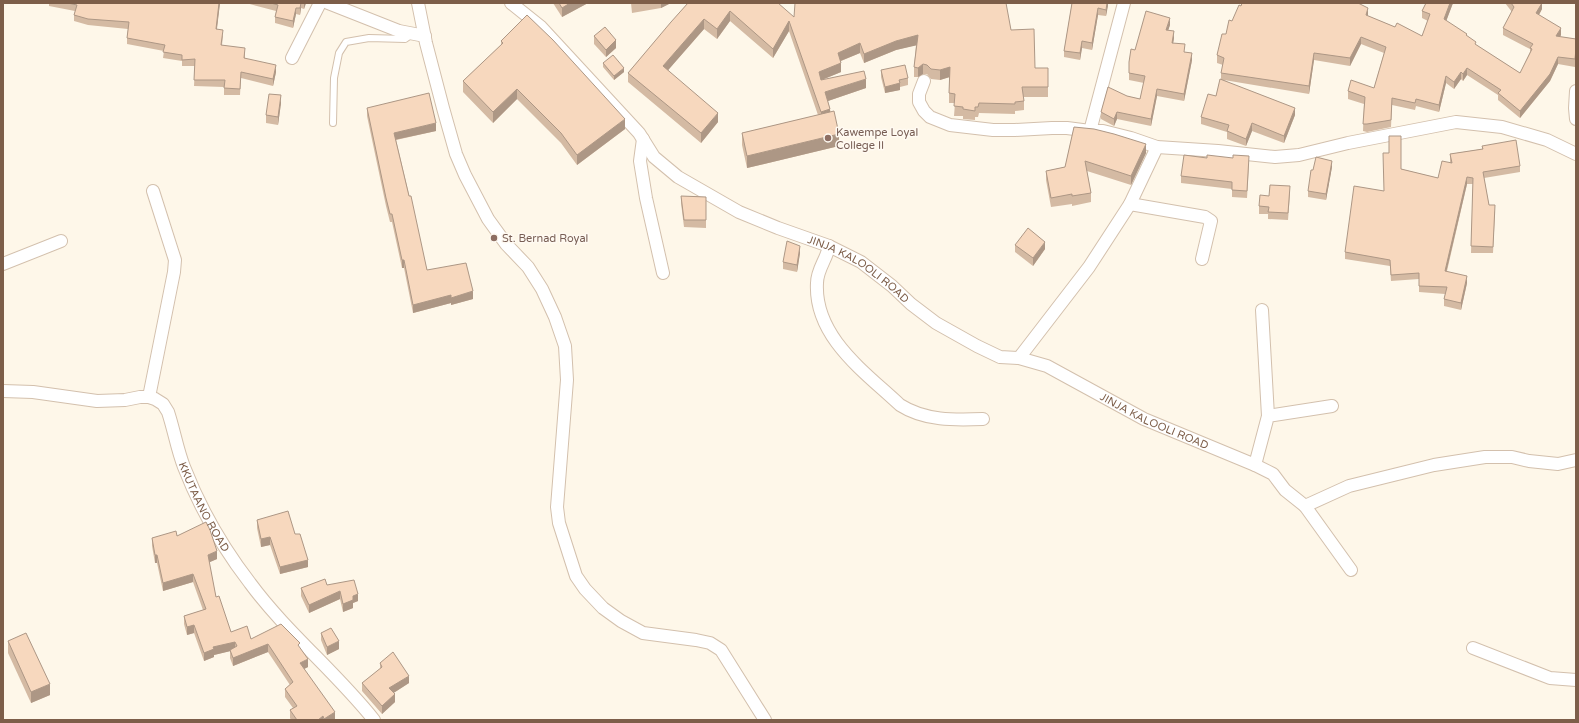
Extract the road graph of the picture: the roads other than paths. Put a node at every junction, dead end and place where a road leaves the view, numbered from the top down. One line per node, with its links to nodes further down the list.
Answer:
1 (320, 3): 8 (street)
2 (328, 3): 6 (street)
3 (418, 3): 7 (street)
4 (511, 3): 14 (street, JINJA KALOOLI ROAD)
5 (1124, 3): 13 (street)
6 (412, 34): 7 (street); 12 (lane)
7 (425, 36): 38 (street)
8 (292, 58)
9 (924, 81): 13 (street)
10 (1576, 91): 11 (street)
11 (1576, 119)
12 (333, 122)
13 (1090, 131): 15 (street)
14 (643, 139): 20 (street, JINJA KALOOLI ROAD); 23 (street)
15 (1157, 147): 16 (street); 18 (street)
16 (1576, 154)
17 (154, 191): 27 (street)
18 (1130, 204): 21 (street); 25 (street)
19 (60, 241): 22 (street)
20 (829, 246): 25 (street, JINJA KALOOLI ROAD); 30 (street)
21 (1202, 259)
22 (3, 264)
23 (663, 274)
24 (1262, 310): 29 (street)
25 (1019, 358): 32 (street, JINJA KALOOLI ROAD)
26 (3, 391): 27 (street)
27 (149, 398): 37 (street, KKUTAANO ROAD)
28 (1332, 406): 29 (street)
29 (1268, 416): 32 (street)
30 (983, 420)
31 (1576, 460): 33 (street)
32 (1255, 465): 33 (street, JINJA KALOOLI ROAD)
33 (1305, 506): 34 (street, JINJA KALOOLI ROAD)
34 (1351, 570)
35 (1473, 648): 36 (street)
36 (1576, 680)
37 (374, 720)
38 (765, 720)

